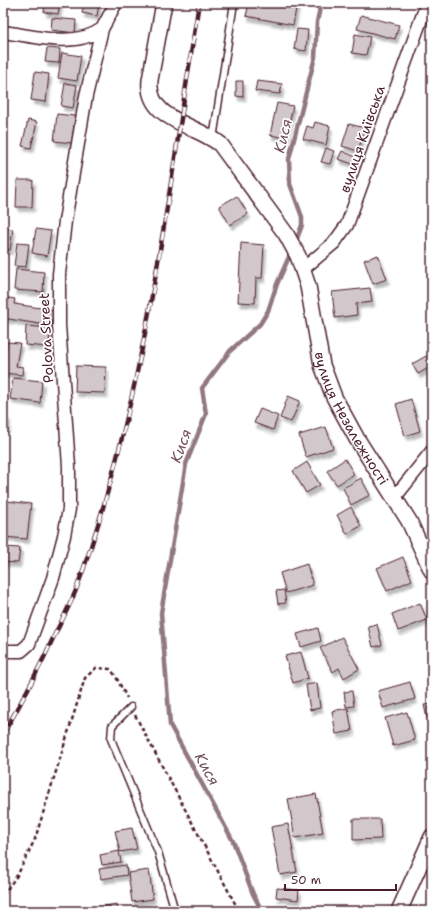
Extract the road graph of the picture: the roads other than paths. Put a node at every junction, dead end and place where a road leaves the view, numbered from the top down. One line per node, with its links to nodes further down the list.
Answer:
1 (116, 3): 5 (street, Polova Street)
2 (164, 3): 7 (street)
3 (234, 3): 7 (lane)
4 (427, 3): 8 (street, вулиця Київська)
5 (102, 29): 6 (street); 12 (street, Polova Street)
6 (3, 32)
7 (214, 139): 8 (street, вулиця Незалежності)
8 (300, 262): 10 (street, вулиця Незалежності)
9 (432, 451): 10 (street)
10 (395, 497): 11 (street, вулиця Незалежності)
11 (432, 571)
12 (3, 651)
13 (131, 707): 15 (lane)
14 (432, 837): 16 (street)
15 (175, 911)
16 (399, 911)

